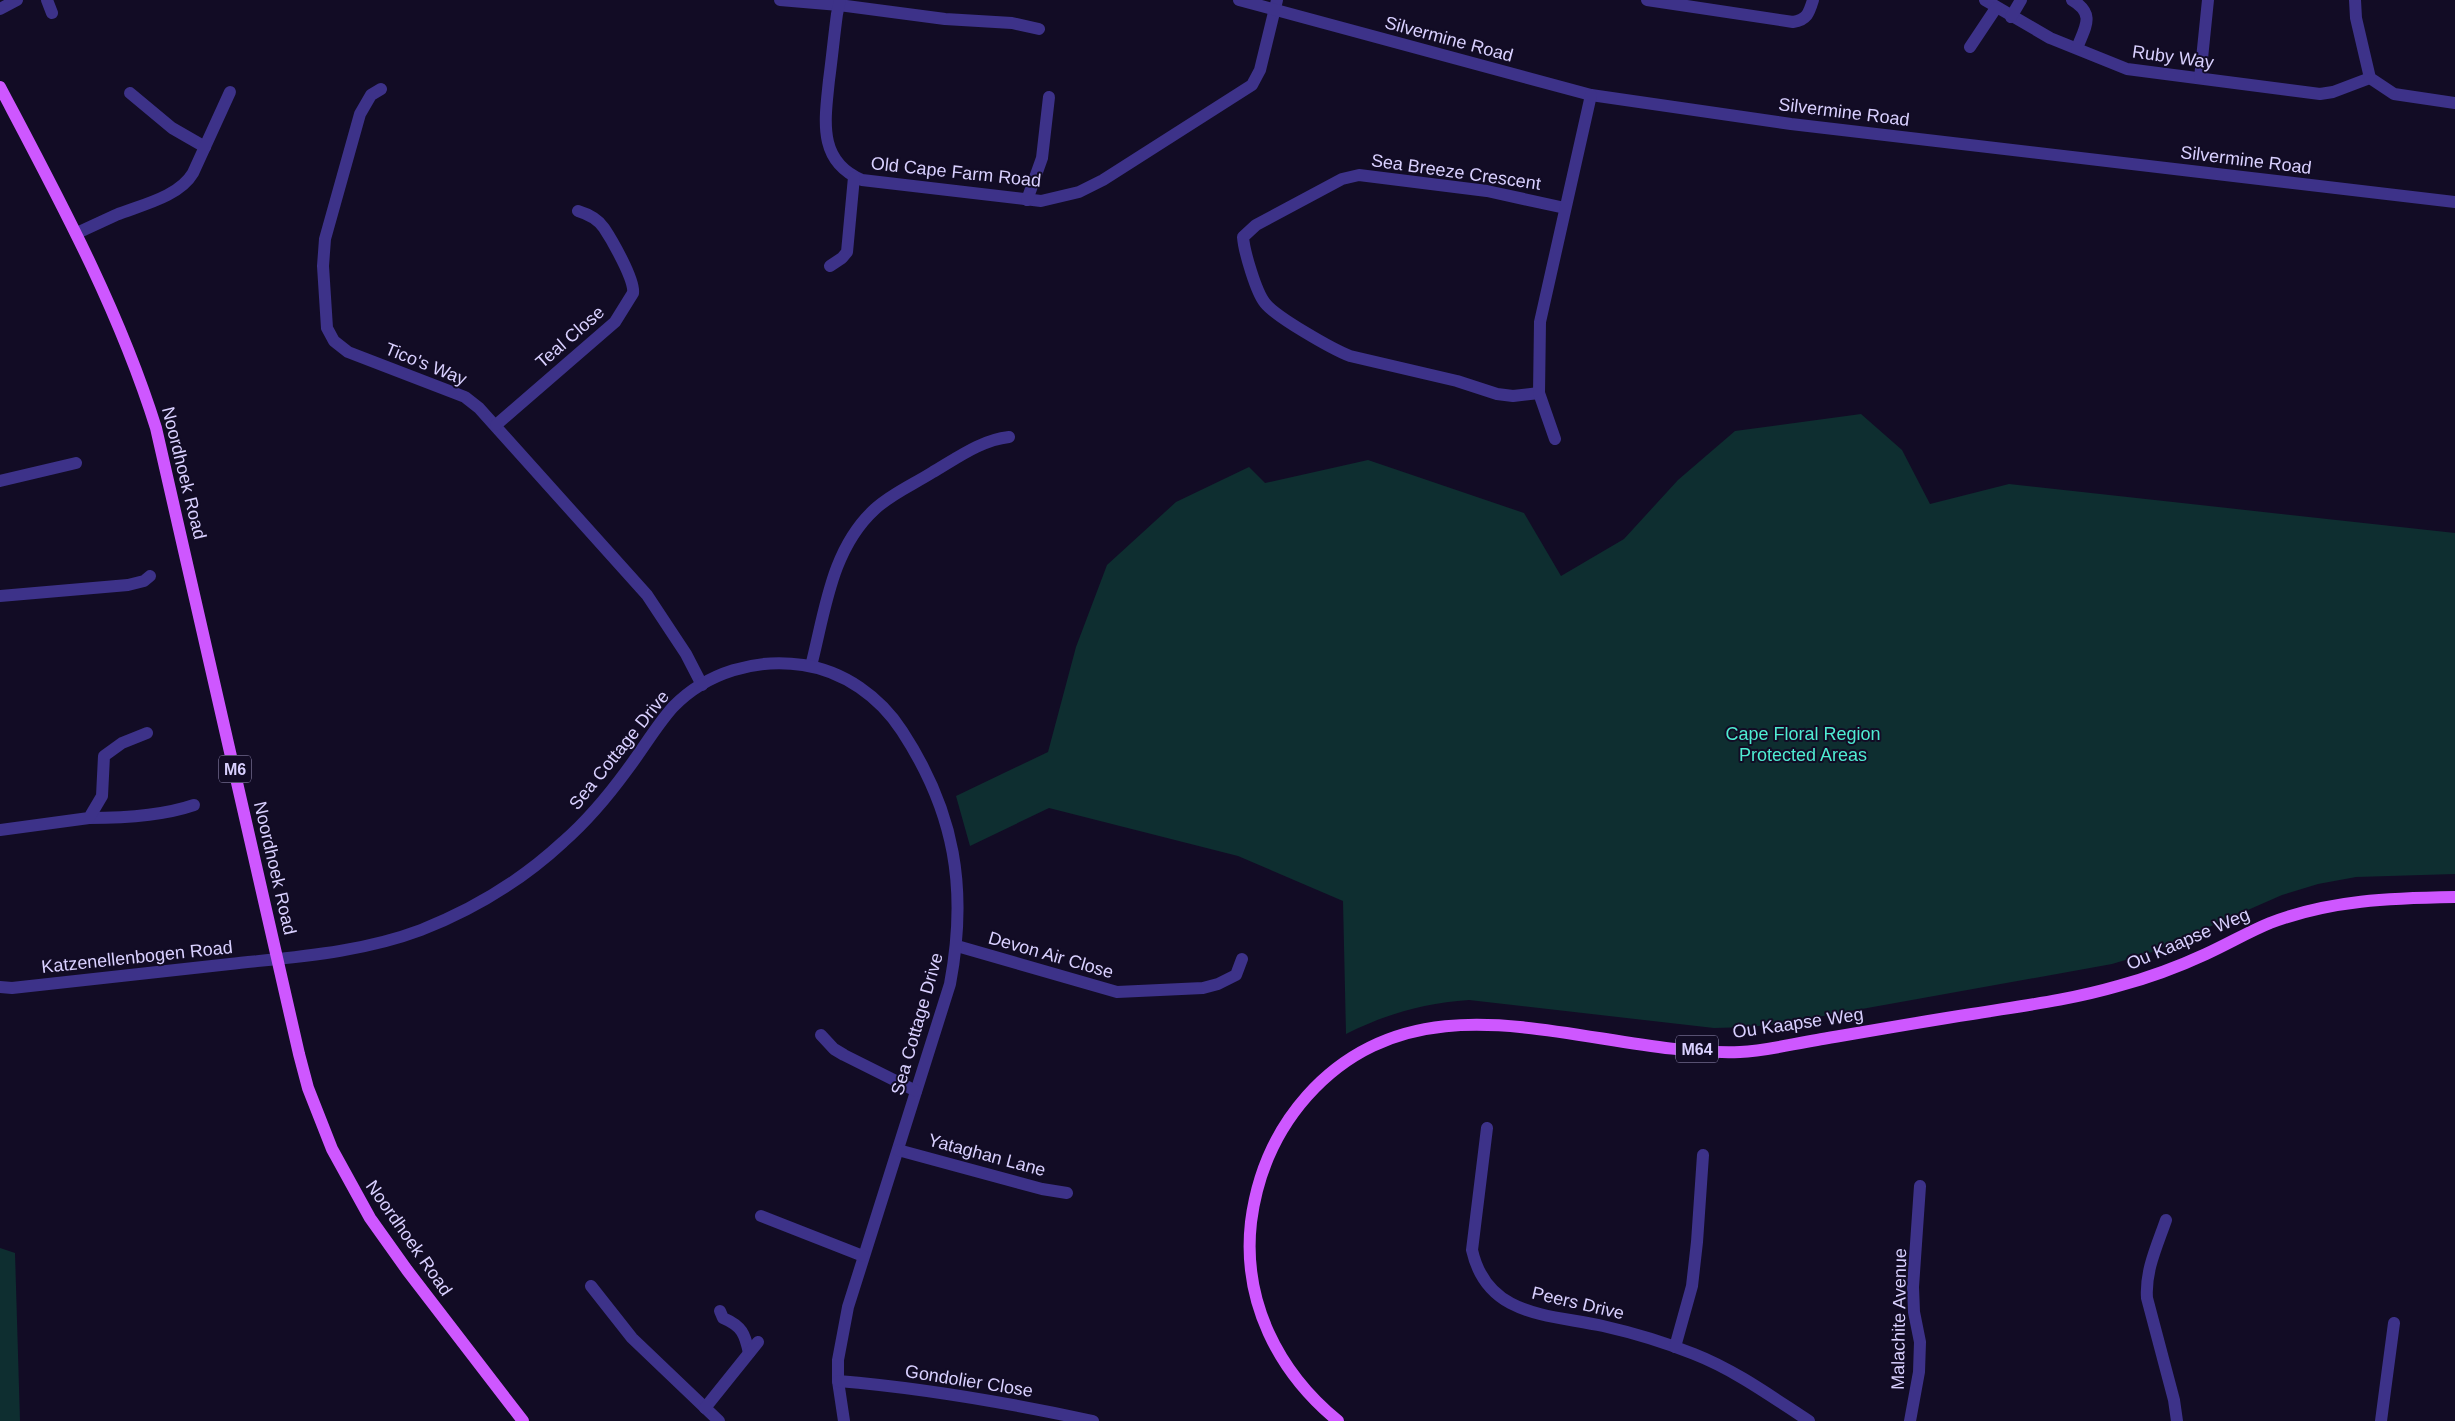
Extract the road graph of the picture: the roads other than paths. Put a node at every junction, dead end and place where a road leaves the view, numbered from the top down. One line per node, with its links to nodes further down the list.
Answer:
1 (16, 0): 15 (street)
2 (46, 0): 16 (street)
3 (780, 0): 12 (street)
4 (1239, 0): 13 (street, Silvermine Road)
5 (1647, 0): 6 (street)
6 (1812, 0)
7 (1985, 0): 14 (street, Ruby Way)
8 (2021, 0): 17 (street)
9 (2072, 0): 20 (street)
10 (2208, 0): 21 (street)
11 (2355, 0): 22 (street)
12 (839, 2): 18 (street); 31 (street, Old Cape Farm Road)
13 (1276, 5): 27 (street, Silvermine Road); 32 (street, Old Cape Farm Road)
14 (1996, 8): 17 (street, Ruby Way); 19 (street)
15 (0, 9)
16 (52, 13)
17 (2011, 18): 20 (street, Ruby Way)
18 (1039, 29)
19 (1970, 47)
20 (2077, 48): 21 (street, Ruby Way)
21 (2200, 78): 22 (street, Ruby Way)
22 (2370, 78): 29 (street)
23 (0, 87): 36 (main road, Noordhoek Road / M6)
24 (381, 89): 39 (street, Tico's Way)
25 (230, 92): 30 (street)
26 (130, 93): 30 (street)
27 (1592, 95): 33 (street, Silvermine Road); 34 (street)
28 (1049, 97): 32 (street)
29 (2455, 104)
30 (205, 147): 36 (street)
31 (854, 177): 32 (street, Old Cape Farm Road); 37 (street)
32 (1027, 200)
33 (2455, 202)
34 (1565, 208): 38 (street); 38 (street, Sea Breeze Crescent)
35 (582, 212): 39 (street, Teal Close)
36 (77, 233): 55 (main road, Noordhoek Road / M6)
37 (830, 266)
38 (1539, 393): 41 (street)
39 (496, 425): 47 (street, Tico's Way)
40 (1009, 437): 46 (street)
41 (1555, 439)
42 (76, 463): 43 (street)
43 (0, 481)
44 (150, 576): 45 (street)
45 (0, 596)
46 (811, 666): 47 (street, Sea Cottage Drive); 53 (street, Sea Cottage Drive)
47 (702, 685): 55 (street, Sea Cottage Drive)
48 (146, 734): 50 (street)
49 (194, 805): 50 (street)
50 (89, 818): 51 (street)
51 (0, 830)
52 (2455, 897): 79 (main road, Ou Kaapse Weg / M64)
53 (957, 946): 54 (street, Devon Air Close); 58 (street, Sea Cottage Drive)
54 (1242, 959)
55 (278, 960): 56 (street, Katzenellenbogen Road); 75 (main road, Noordhoek Road / M6)
56 (0, 987)
57 (821, 1036): 58 (street)
58 (916, 1091): 60 (street, Sea Cottage Drive)
59 (1487, 1128): 71 (street, Peers Drive)
60 (898, 1150): 63 (street, Yataghan Lane); 66 (street, Sea Cottage Drive)
61 (1703, 1155): 71 (street)
62 (1920, 1186): 81 (street, Malachite Avenue)
63 (1067, 1193)
64 (761, 1216): 66 (street)
65 (2166, 1220): 82 (street)
66 (863, 1256): 73 (street, Sea Cottage Drive)
67 (592, 1286): 74 (street)
68 (720, 1311): 72 (street)
69 (2394, 1323): 83 (street)
70 (758, 1342): 72 (street)
71 (1675, 1347): 80 (street, Peers Drive)
72 (749, 1353): 74 (street)
73 (838, 1381): 77 (street, Sea Cottage Drive); 78 (street, Gondolier Close)
74 (705, 1408): 76 (street)
75 (523, 1421)
76 (719, 1421)
77 (844, 1421)
78 (1093, 1421)
79 (1338, 1421)
80 (1809, 1421)
81 (1910, 1421)
82 (2177, 1421)
83 (2381, 1421)

